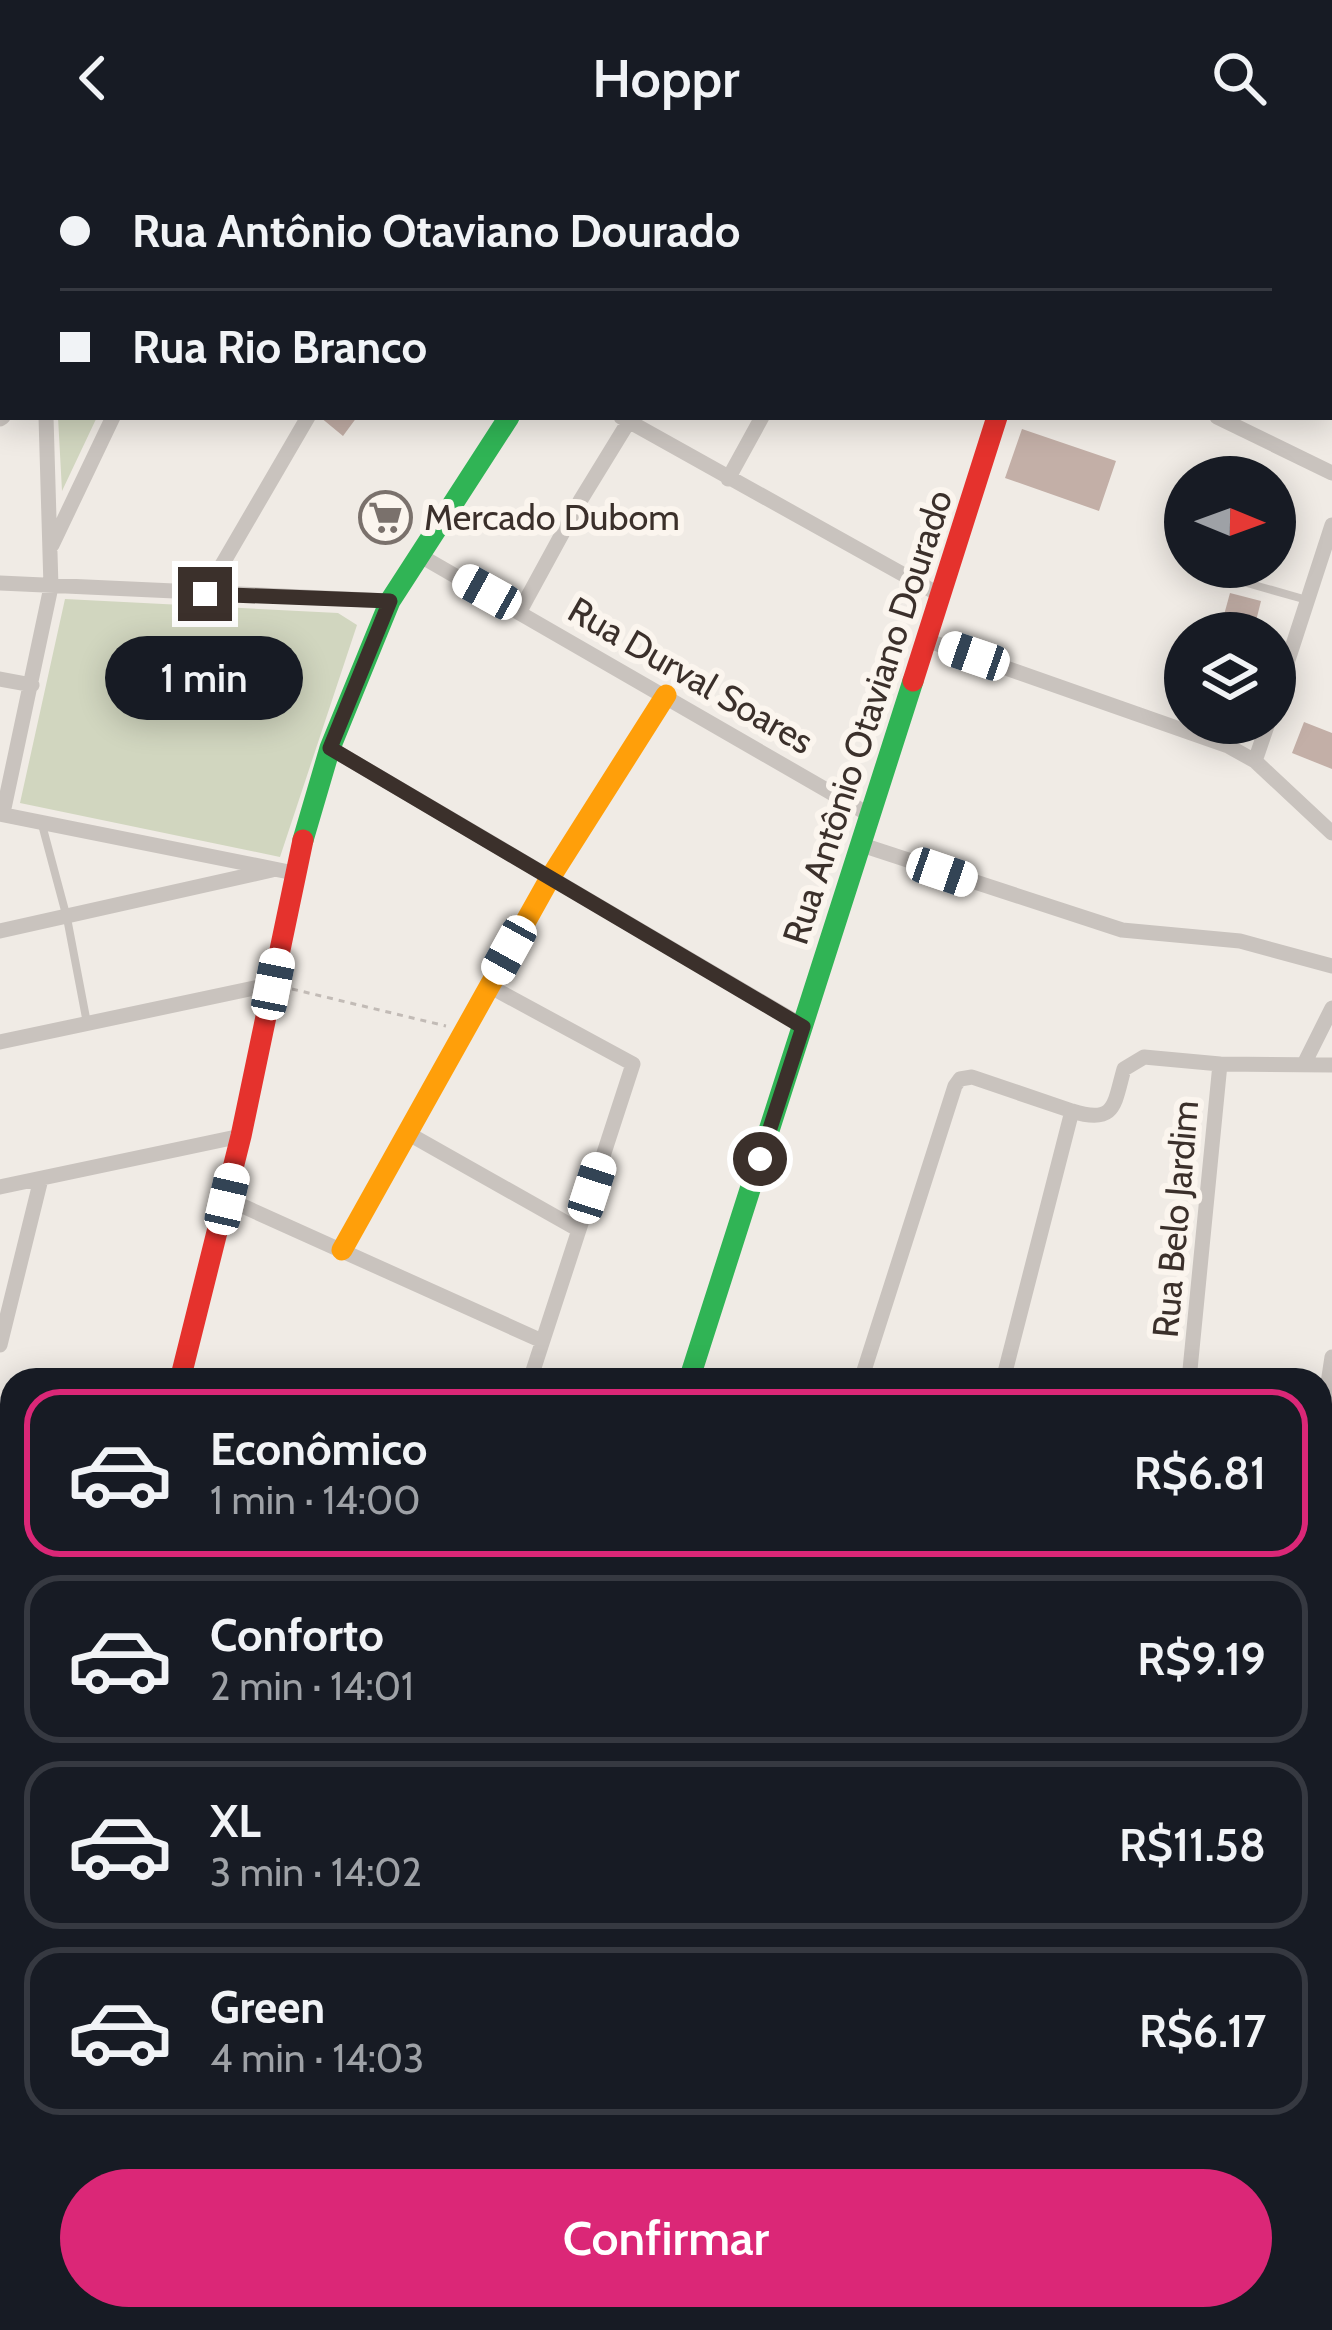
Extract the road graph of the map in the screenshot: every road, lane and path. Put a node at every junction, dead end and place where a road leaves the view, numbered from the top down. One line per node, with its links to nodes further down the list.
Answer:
1 (46, 420): 13 (street)
2 (112, 420): 13 (street)
3 (306, 420): 18 (street)
4 (507, 420): 14 (street)
5 (624, 420): 22 (street)
6 (627, 420): 11 (street)
7 (760, 420): 11 (street)
8 (997, 420): 19 (street, Rua Antônio Otaviano Dourado)
9 (1223, 420): 10 (street)
10 (1332, 472)
11 (728, 479): 19 (street)
12 (1332, 525): 20 (street)
13 (51, 548): 16 (street)
14 (418, 555): 21 (street); 22 (street, Rua Durval Soares)
15 (0, 583): 16 (street)
16 (51, 587): 18 (street); 26 (street)
17 (1265, 588): 20 (lane)
18 (205, 594): 21 (street)
19 (940, 595): 24 (street, Rua Antônio Otaviano Dourado)
20 (1307, 600): 23 (street)
21 (390, 601): 29 (street)
22 (520, 610): 27 (street, Rua Durval Soares)
23 (1296, 634)
24 (928, 640): 30 (street); 32 (street, Rua Antônio Otaviano Dourado)
25 (0, 679): 26 (street)
26 (32, 685): 31 (street)
27 (666, 695): 32 (street, Rua Durval Soares); 37 (street)
28 (1261, 744): 30 (street)
29 (330, 748): 36 (street); 37 (street)
30 (1255, 761): 34 (street)
31 (2, 807): 33 (street)
32 (868, 814): 35 (street, Rua Antônio Otaviano Dourado)
33 (40, 820): 36 (street); 38 (lane)
34 (1332, 833)
35 (859, 844): 40 (street); 45 (street, Rua Antônio Otaviano Dourado)
36 (285, 871): 38 (street); 41 (street)
37 (550, 878): 42 (street); 45 (street)
38 (67, 918): 39 (street); 44 (lane)
39 (0, 931)
40 (1332, 966)
41 (273, 984): 44 (street); 46 (path); 53 (street)
42 (489, 986): 46 (street); 57 (street)
43 (1332, 1008): 48 (street)
44 (87, 1025): 47 (street)
45 (803, 1027): 63 (street, Rua Antônio Otaviano Dourado)
46 (462, 1030): 52 (street)
47 (0, 1042)
48 (1305, 1062): 49 (street); 50 (street)
49 (1220, 1064): 51 (street); 66 (street, Rua Belo Jardim)
50 (1332, 1065)
51 (1072, 1111): 64 (street); 65 (street)
52 (409, 1134): 57 (street); 58 (street)
53 (241, 1136): 54 (street); 56 (street)
54 (41, 1179): 55 (street); 60 (street)
55 (0, 1187)
56 (227, 1199): 58 (street); 61 (street)
57 (579, 1230): 59 (street)
58 (342, 1250): 59 (street)
59 (542, 1341): 62 (street)
60 (0, 1345)
61 (183, 1368)
62 (534, 1368)
63 (693, 1368)
64 (865, 1368)
65 (1006, 1368)
66 (1191, 1368)

